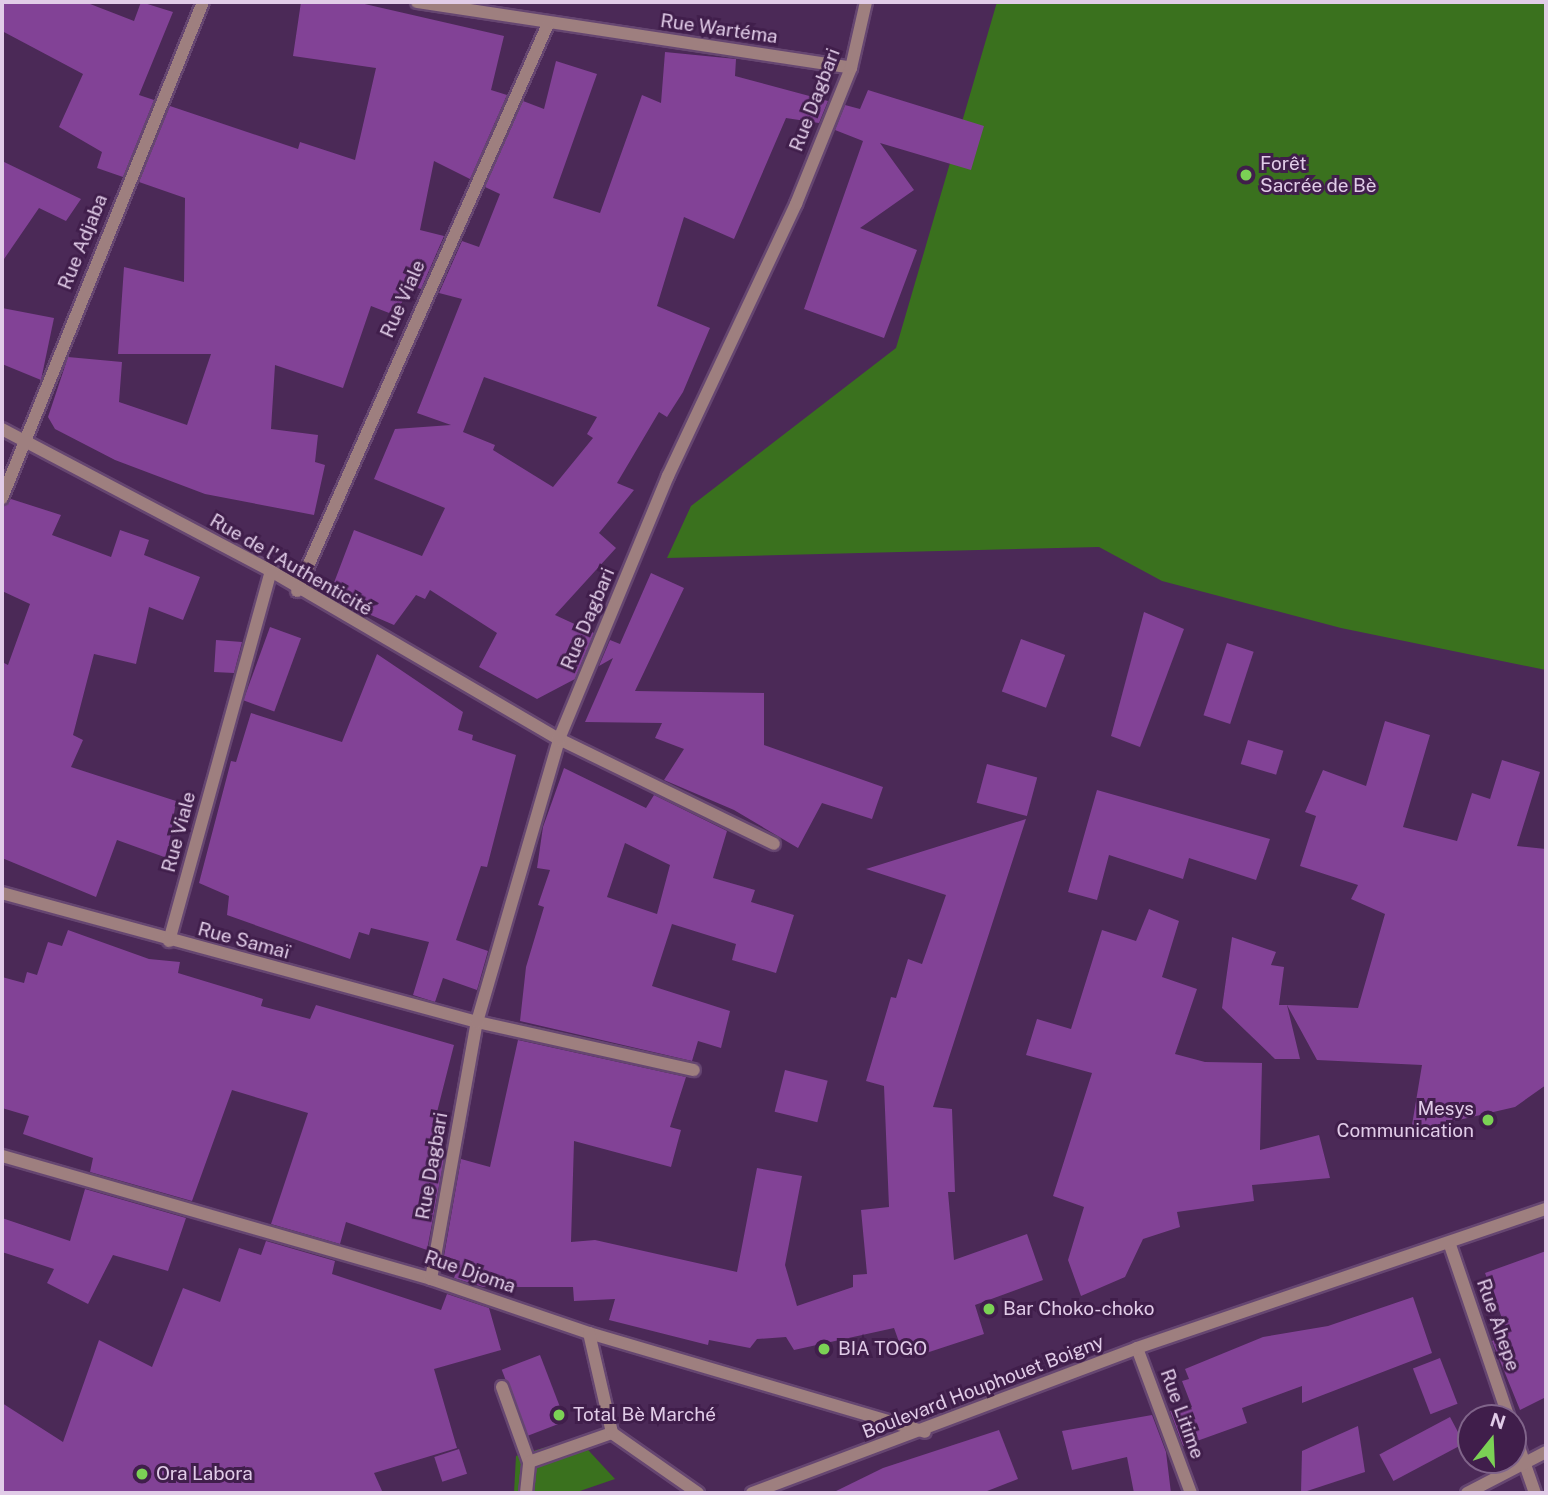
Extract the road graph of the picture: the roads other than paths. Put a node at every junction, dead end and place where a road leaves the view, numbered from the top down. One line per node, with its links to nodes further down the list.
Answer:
1 (203, 2): 7 (street, Rue Adjaba)
2 (416, 2): 4 (street, Rue Wartéma)
3 (866, 2): 5 (street, Rue Dagbari)
4 (548, 24): 5 (street, Rue Wartéma); 10 (street, Rue Viale)
5 (851, 68): 11 (street, Rue Dagbari)
6 (2, 429): 7 (street, Rue de l'Authenticité)
7 (23, 441): 8 (street, Rue Adjaba); 9 (street, Rue de l'Authenticité)
8 (2, 498)
9 (271, 571): 10 (street, Rue de l'Authenticité); 14 (street, Rue Viale)
10 (297, 591): 11 (street, Rue de l'Authenticité)
11 (559, 739): 12 (street, Rue de l'Authenticité); 15 (street, Rue Dagbari)
12 (774, 844)
13 (2, 893): 14 (street, Rue Samaï)
14 (169, 941): 15 (street, Rue Samaï)
15 (477, 1022): 16 (street, Rue Samaï); 20 (street, Rue Dagbari)
16 (694, 1070)
17 (2, 1156): 20 (street, Rue Djoma)
18 (1546, 1209): 19 (street, Boulevard Houphouet Boigny)
19 (1450, 1245): 22 (street, Boulevard Houphouet Boigny); 24 (street, Rue Ahepe)
20 (431, 1279): 21 (street, Rue Djoma)
21 (589, 1333): 25 (street, Rue Djoma); 26 (street)
22 (1137, 1348): 25 (street, Boulevard Houphouet Boigny); 35 (street, Rue Litime)
23 (502, 1387): 28 (street)
24 (1504, 1404)
25 (925, 1432): 34 (street, Boulevard Houphouet Boigny)
26 (612, 1433): 28 (street); 33 (street)
27 (1546, 1452): 29 (street)
28 (529, 1462): 32 (street)
29 (1527, 1464)
30 (1527, 1471): 37 (street)
31 (1506, 1474): 36 (street)
32 (526, 1493)
33 (698, 1493)
34 (752, 1493)
35 (1191, 1493)
36 (1467, 1493)
37 (1535, 1493)

